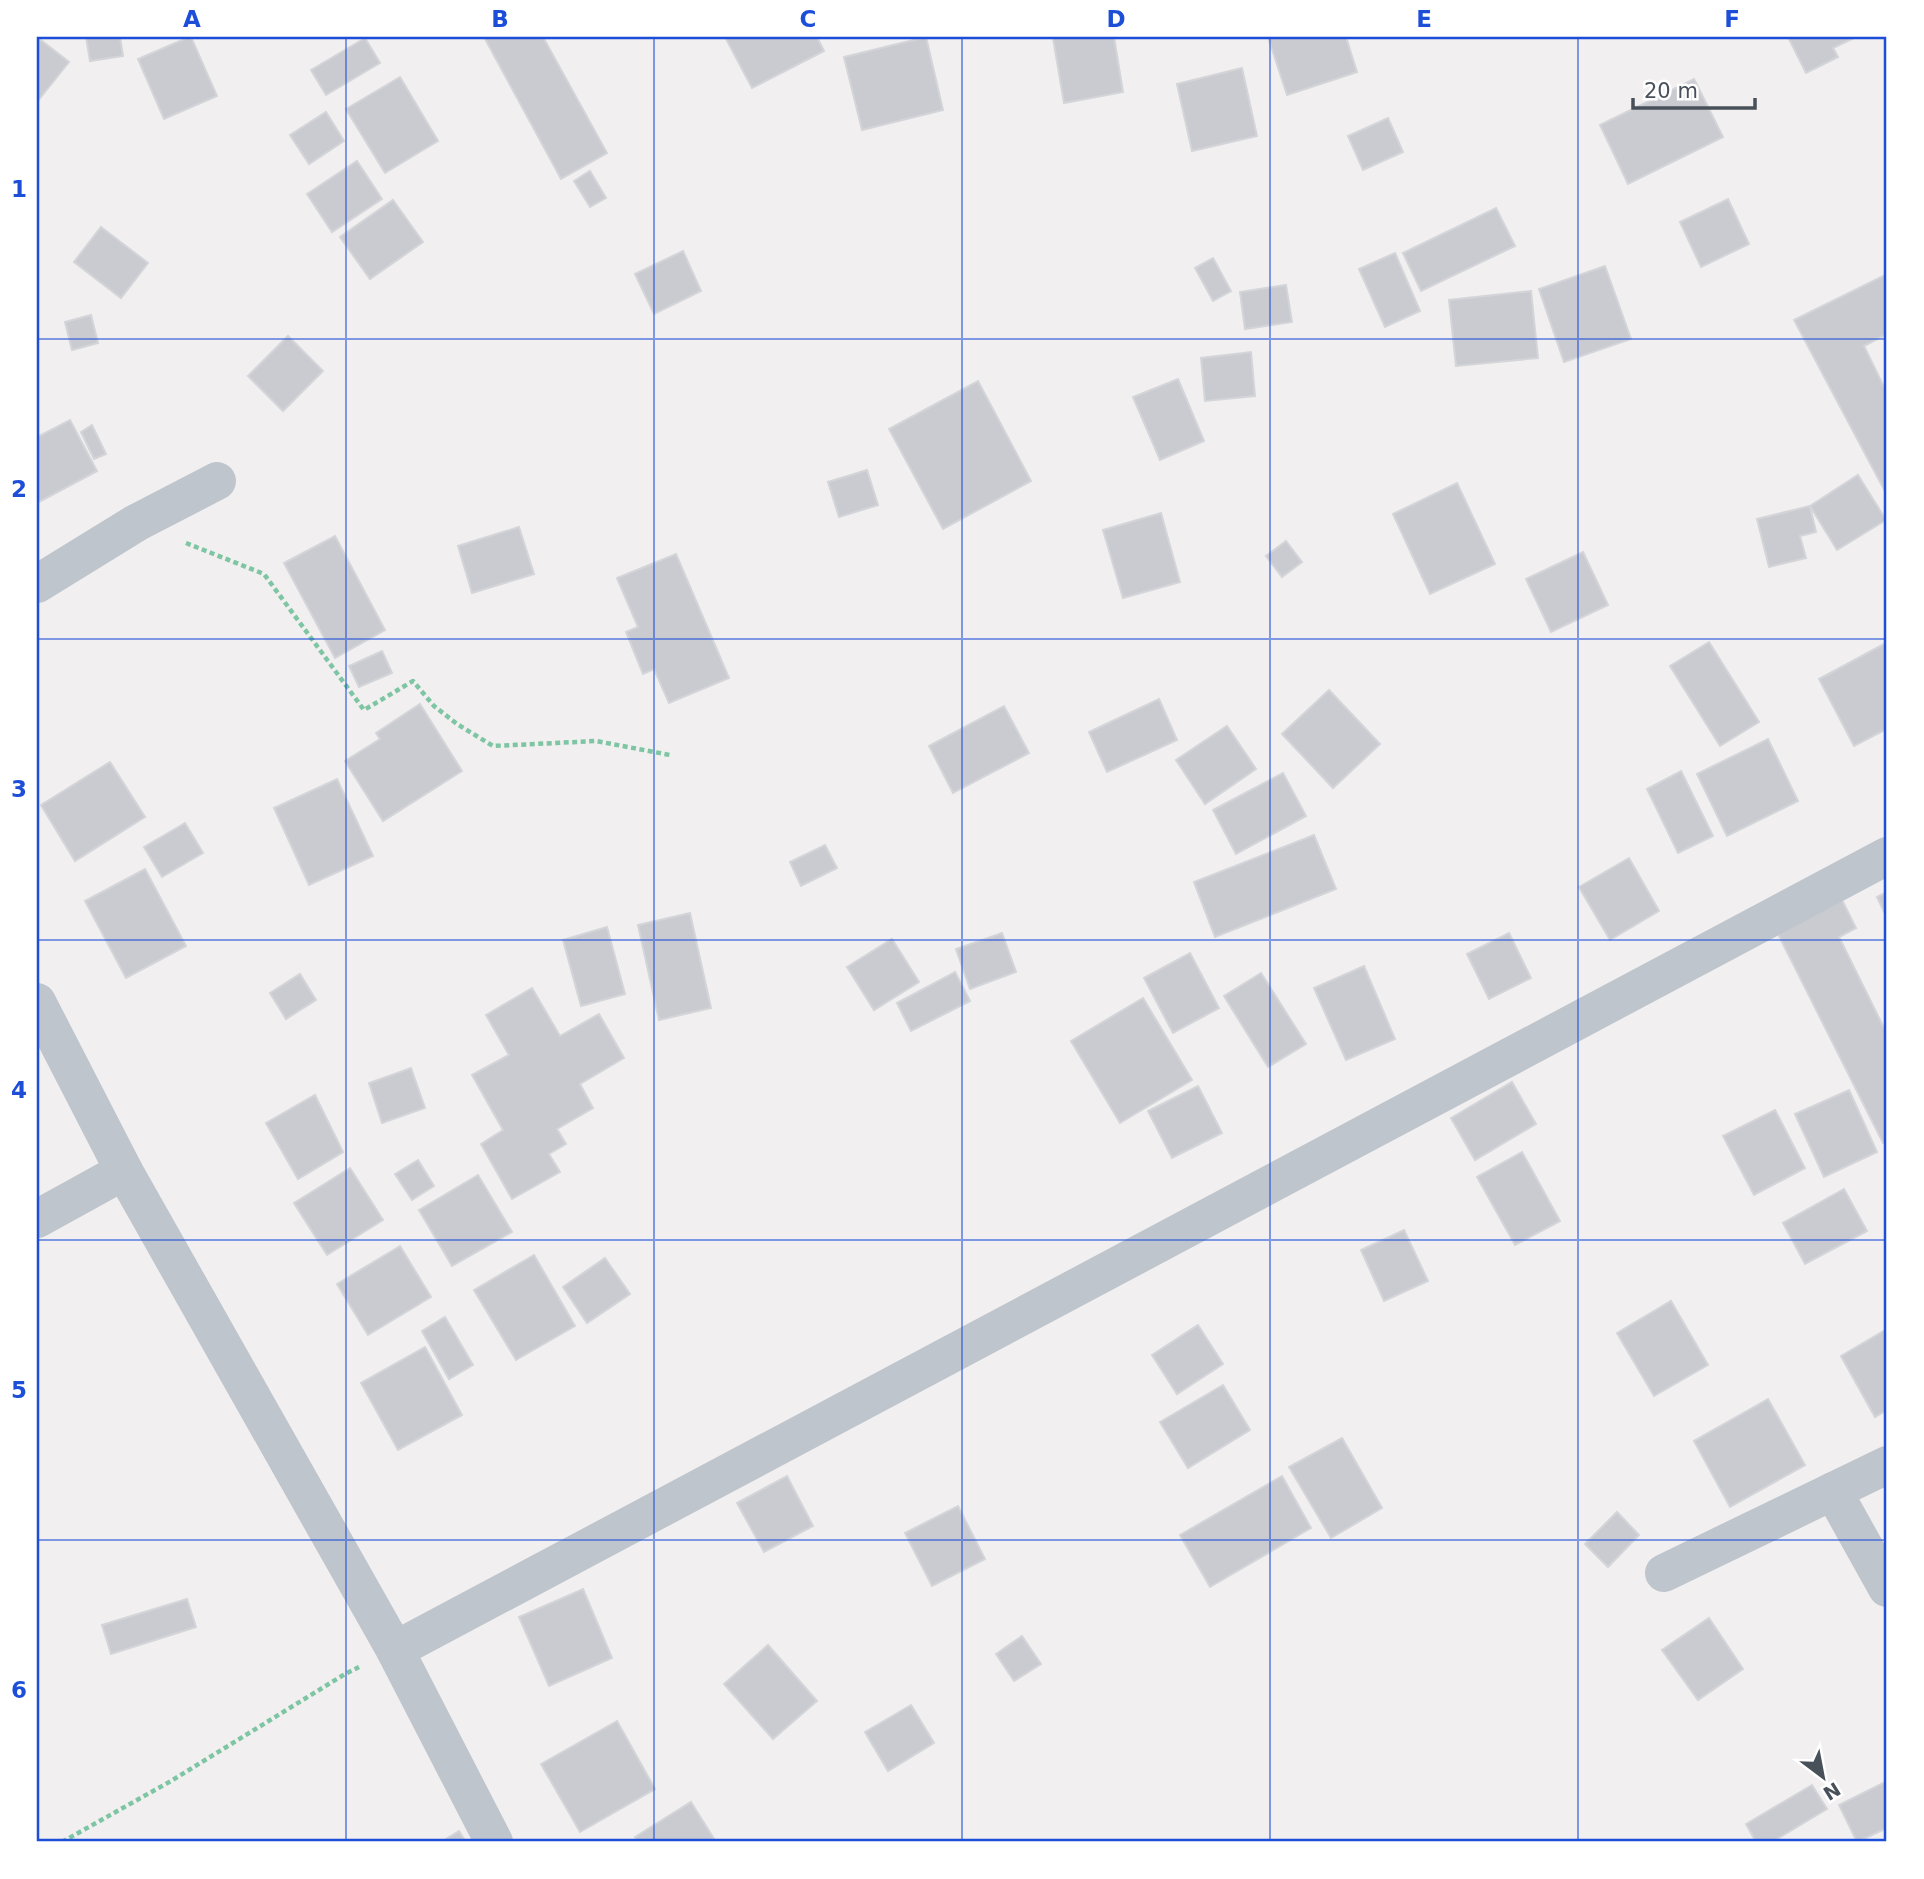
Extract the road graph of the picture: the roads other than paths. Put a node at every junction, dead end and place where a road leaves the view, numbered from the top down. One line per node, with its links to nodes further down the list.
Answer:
1 (217, 481): 2 (street)
2 (37, 584)
3 (1887, 856): 11 (street)
4 (37, 1002): 5 (street)
5 (124, 1171): 6 (street); 11 (street)
6 (37, 1219)
7 (1887, 1465): 8 (street)
8 (1833, 1491): 9 (street); 10 (street)
9 (1664, 1573)
10 (1887, 1588)
11 (395, 1650): 12 (street)
12 (494, 1842)

